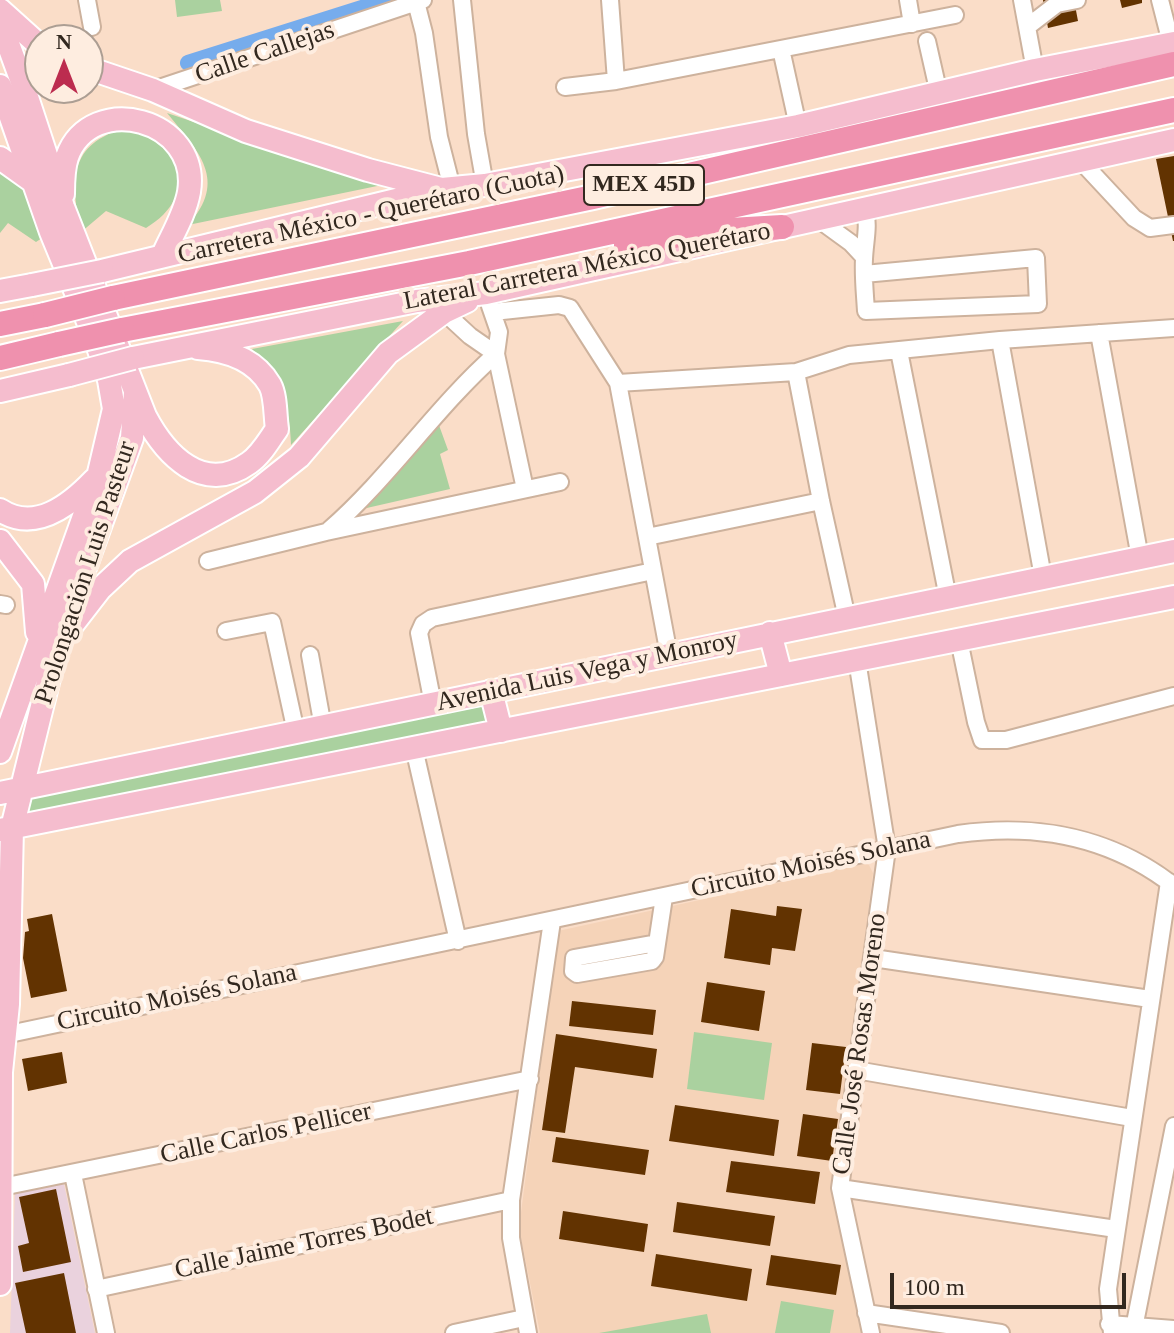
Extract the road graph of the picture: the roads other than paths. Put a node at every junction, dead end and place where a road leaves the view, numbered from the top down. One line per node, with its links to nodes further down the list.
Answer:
1 (87, 0): 12 (street)
2 (462, 0): 32 (street)
3 (610, 0): 21 (street)
4 (908, 0): 13 (street)
5 (1022, 0): 14 (street)
6 (1077, 0): 14 (street)
7 (1160, 0): 18 (street)
8 (420, 1): 24 (street, Calle Callejas); 33 (street)
9 (0, 10): 15 (main road)
10 (955, 15): 13 (street)
11 (0, 22): 34 (main road, Prolongación Luis Pasteur)
12 (91, 24)
13 (912, 24): 17 (street)
14 (1027, 27): 19 (street)
15 (24, 32)
16 (927, 41): 25 (street)
17 (781, 49): 21 (street); 27 (street)
18 (1173, 50): 19 (main road); 45 (highway, Carretera México - Querétaro (Cuota) / MEX 45D, bridge)
19 (1035, 70): 25 (main road)
20 (104, 73): 24 (main road)
21 (616, 81): 23 (street)
22 (0, 86): 31 (main road, Prolongación Luis Pasteur)
23 (565, 87)
24 (153, 90): 33 (main road)
25 (939, 94): 27 (main road)
26 (1174, 110): 40 (highway, MEX 45D)
27 (798, 126): 32 (main road)
28 (1174, 140): 30 (main road, Lateral Carretera México Querétaro)
29 (0, 158): 31 (main road)
30 (1079, 159): 35 (main road, Lateral Carretera México Querétaro); 37 (street)
31 (36, 184): 57 (main road, Prolongación Luis Pasteur)
32 (485, 185): 33 (main road)
33 (447, 189): 39 (main road)
34 (63, 207): 39 (main road); 56 (main road, Prolongación Luis Pasteur)
35 (865, 208): 36 (main road, Lateral Carretera México Querétaro); 41 (street)
36 (818, 219): 38 (main road, Lateral Carretera México Querétaro); 41 (street)
37 (1174, 225)
38 (782, 227): 40 (highway); 43 (main road, Lateral Carretera México Querétaro)
39 (163, 255): 42 (main road, bridge)
40 (469, 263): 52 (highway, MEX 45D, bridge)
41 (864, 266): 41 (street)
42 (0, 291)
43 (489, 302): 44 (main road); 49 (main road, Lateral Carretera México Querétaro); 51 (street); 54 (street)
44 (444, 312): 51 (street); 76 (main road)
45 (0, 324)
46 (1174, 328): 47 (street)
47 (1099, 333): 48 (street); 66 (street)
48 (1000, 340): 50 (street); 69 (street)
49 (177, 347): 55 (main road, Lateral Carretera México Querétaro, bridge); 56 (main road)
50 (899, 351): 53 (street); 71 (street)
51 (496, 354): 59 (street); 62 (street)
52 (0, 358)
53 (796, 372): 54 (street); 60 (street)
54 (618, 383): 63 (street)
55 (2, 392)
56 (135, 393): 76 (main road, Prolongación Luis Pasteur)
57 (98, 477): 61 (main road); 76 (main road, Prolongación Luis Pasteur)
58 (560, 482): 59 (street)
59 (525, 489): 62 (street)
60 (821, 501): 63 (street); 72 (street)
61 (0, 510)
62 (326, 532): 67 (street)
63 (647, 537): 68 (street)
64 (0, 541): 76 (main road)
65 (1174, 551): 66 (main road, Avenida Luis Vega y Monroy)
66 (1140, 558): 69 (main road, Avenida Luis Vega y Monroy)
67 (208, 561)
68 (653, 571): 78 (street); 83 (street)
69 (1043, 577): 71 (main road, Avenida Luis Vega y Monroy)
70 (1174, 597): 75 (main road, Avenida Luis Vega y Monroy)
71 (948, 598): 72 (main road, Avenida Luis Vega y Monroy)
72 (847, 618): 74 (main road, Avenida Luis Vega y Monroy)
73 (226, 631): 86 (street)
74 (770, 633): 78 (main road, Avenida Luis Vega y Monroy); 80 (main road)
75 (959, 640): 79 (main road, Avenida Luis Vega y Monroy); 82 (street)
76 (48, 644): 88 (main road, Prolongación Luis Pasteur); 89 (main road, Prolongación Luis Pasteur)
77 (310, 655): 84 (street)
78 (669, 655): 81 (main road, Avenida Luis Vega y Monroy)
79 (857, 660): 80 (main road, Avenida Luis Vega y Monroy); 92 (street, Calle José Rosas Moreno)
80 (781, 675): 85 (main road, Avenida Luis Vega y Monroy)
81 (491, 691): 83 (main road, Avenida Luis Vega y Monroy); 85 (main road)
82 (1174, 696)
83 (433, 704): 84 (main road, Avenida Luis Vega y Monroy)
84 (323, 727): 86 (main road, Avenida Luis Vega y Monroy)
85 (501, 731): 87 (main road, Avenida Luis Vega y Monroy)
86 (296, 732): 89 (main road, Avenida Luis Vega y Monroy)
87 (414, 748): 91 (main road, Avenida Luis Vega y Monroy); 96 (street)
88 (0, 752)
89 (23, 788): 90 (main road, Avenida Luis Vega y Monroy); 91 (main road, Prolongación Luis Pasteur)
90 (0, 793)
91 (6, 829): 100 (main road, Prolongación Luis Pasteur)
92 (887, 849): 93 (street, Circuito Moisés Solana); 94 (street, Circuito Moisés Solana); 98 (street, Calle José Rosas Moreno)
93 (1171, 884): 99 (street, Circuito Moisés Solana)
94 (664, 897): 95 (street, Circuito Moisés Solana); 97 (street)
95 (552, 921): 96 (street, Circuito Moisés Solana); 102 (street)
96 (458, 941): 100 (street, Circuito Moisés Solana)
97 (657, 943)
98 (873, 958): 99 (street); 101 (street, Calle José Rosas Moreno)
99 (1150, 999): 103 (street, Circuito Moisés Solana)
100 (2, 1036): 106 (main road, Prolongación Luis Pasteur)
101 (856, 1070): 103 (street); 107 (street, Calle José Rosas Moreno)
102 (530, 1079): 105 (street, Calle Carlos Pellicer); 108 (street)
103 (1132, 1118): 109 (street, Circuito Moisés Solana)
104 (1174, 1126): 116 (street)
105 (73, 1174): 106 (street, Calle Carlos Pellicer); 111 (street)
106 (2, 1187): 110 (main road, Prolongación Luis Pasteur)
107 (840, 1188): 109 (street); 112 (street, Calle José Rosas Moreno)
108 (511, 1200): 111 (street, Calle Jaime Torres Bodet); 113 (street)
109 (1116, 1229): 114 (street, Circuito Moisés Solana)
110 (0, 1284)
111 (96, 1289): 117 (street)
112 (866, 1313): 119 (street, Calle José Rosas Moreno); 120 (street)
113 (526, 1325): 118 (street)
114 (1110, 1329): 116 (street)
115 (1174, 1329): 116 (street)
116 (1134, 1330)
117 (106, 1333)
118 (454, 1333)
119 (871, 1333)
120 (1001, 1333)

